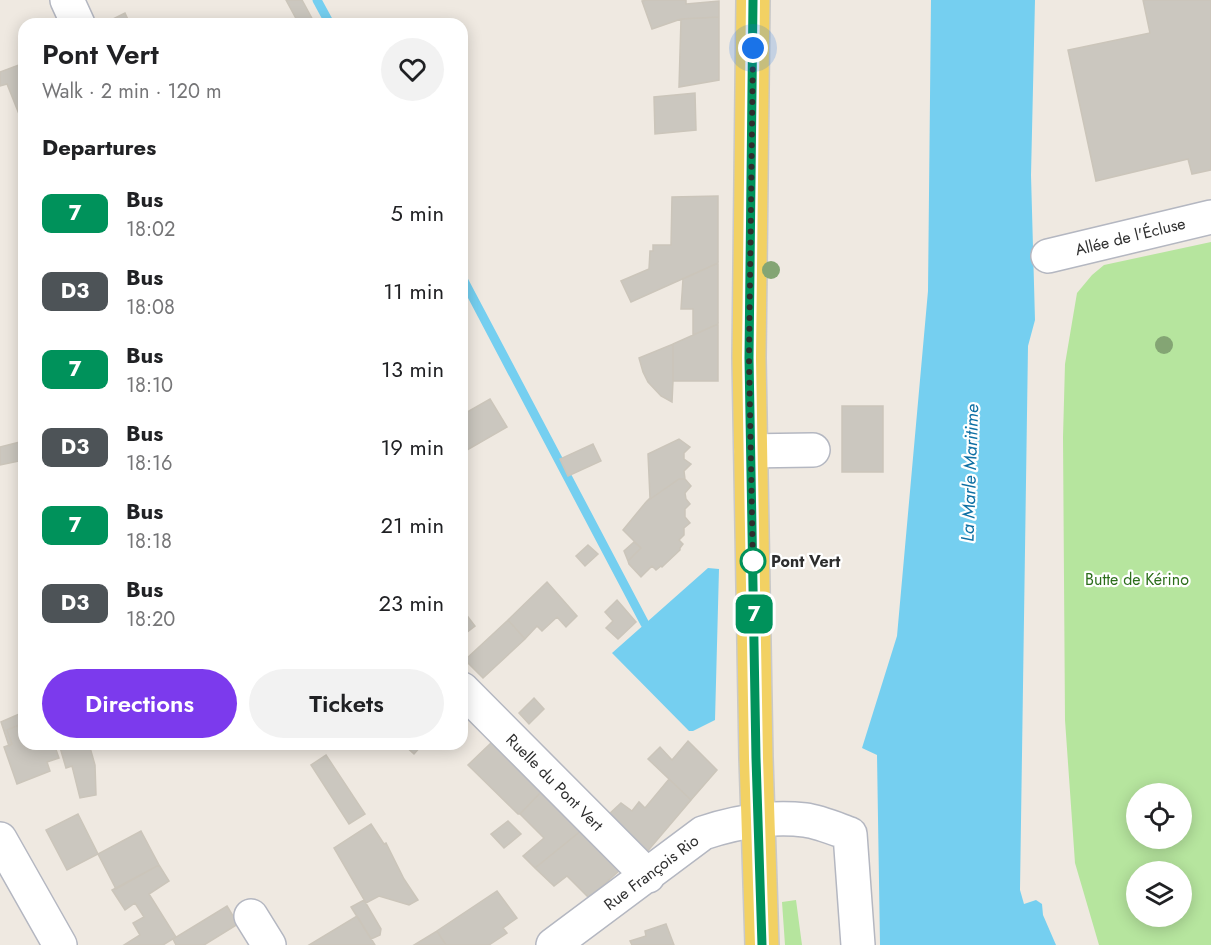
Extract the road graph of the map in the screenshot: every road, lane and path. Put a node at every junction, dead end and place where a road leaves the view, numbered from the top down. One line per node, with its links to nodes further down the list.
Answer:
1 (67, 0): 3 (street)
2 (753, 0): 7 (main road)
3 (75, 18)
4 (1211, 217): 5 (street, Allée de l'Écluse)
5 (1048, 256)
6 (813, 450): 7 (street)
7 (751, 451): 9 (main road)
8 (468, 695): 11 (street, Ruelle du Pont Vert)
9 (758, 820): 11 (street, Rue François Rio); 16 (main road); 17 (street, Rue François Rio)
10 (0, 839): 13 (street)
11 (648, 876): 15 (street, Rue François Rio)
12 (251, 916): 14 (street)
13 (60, 945)
14 (269, 945)
15 (554, 945)
16 (762, 945)
17 (858, 945)

